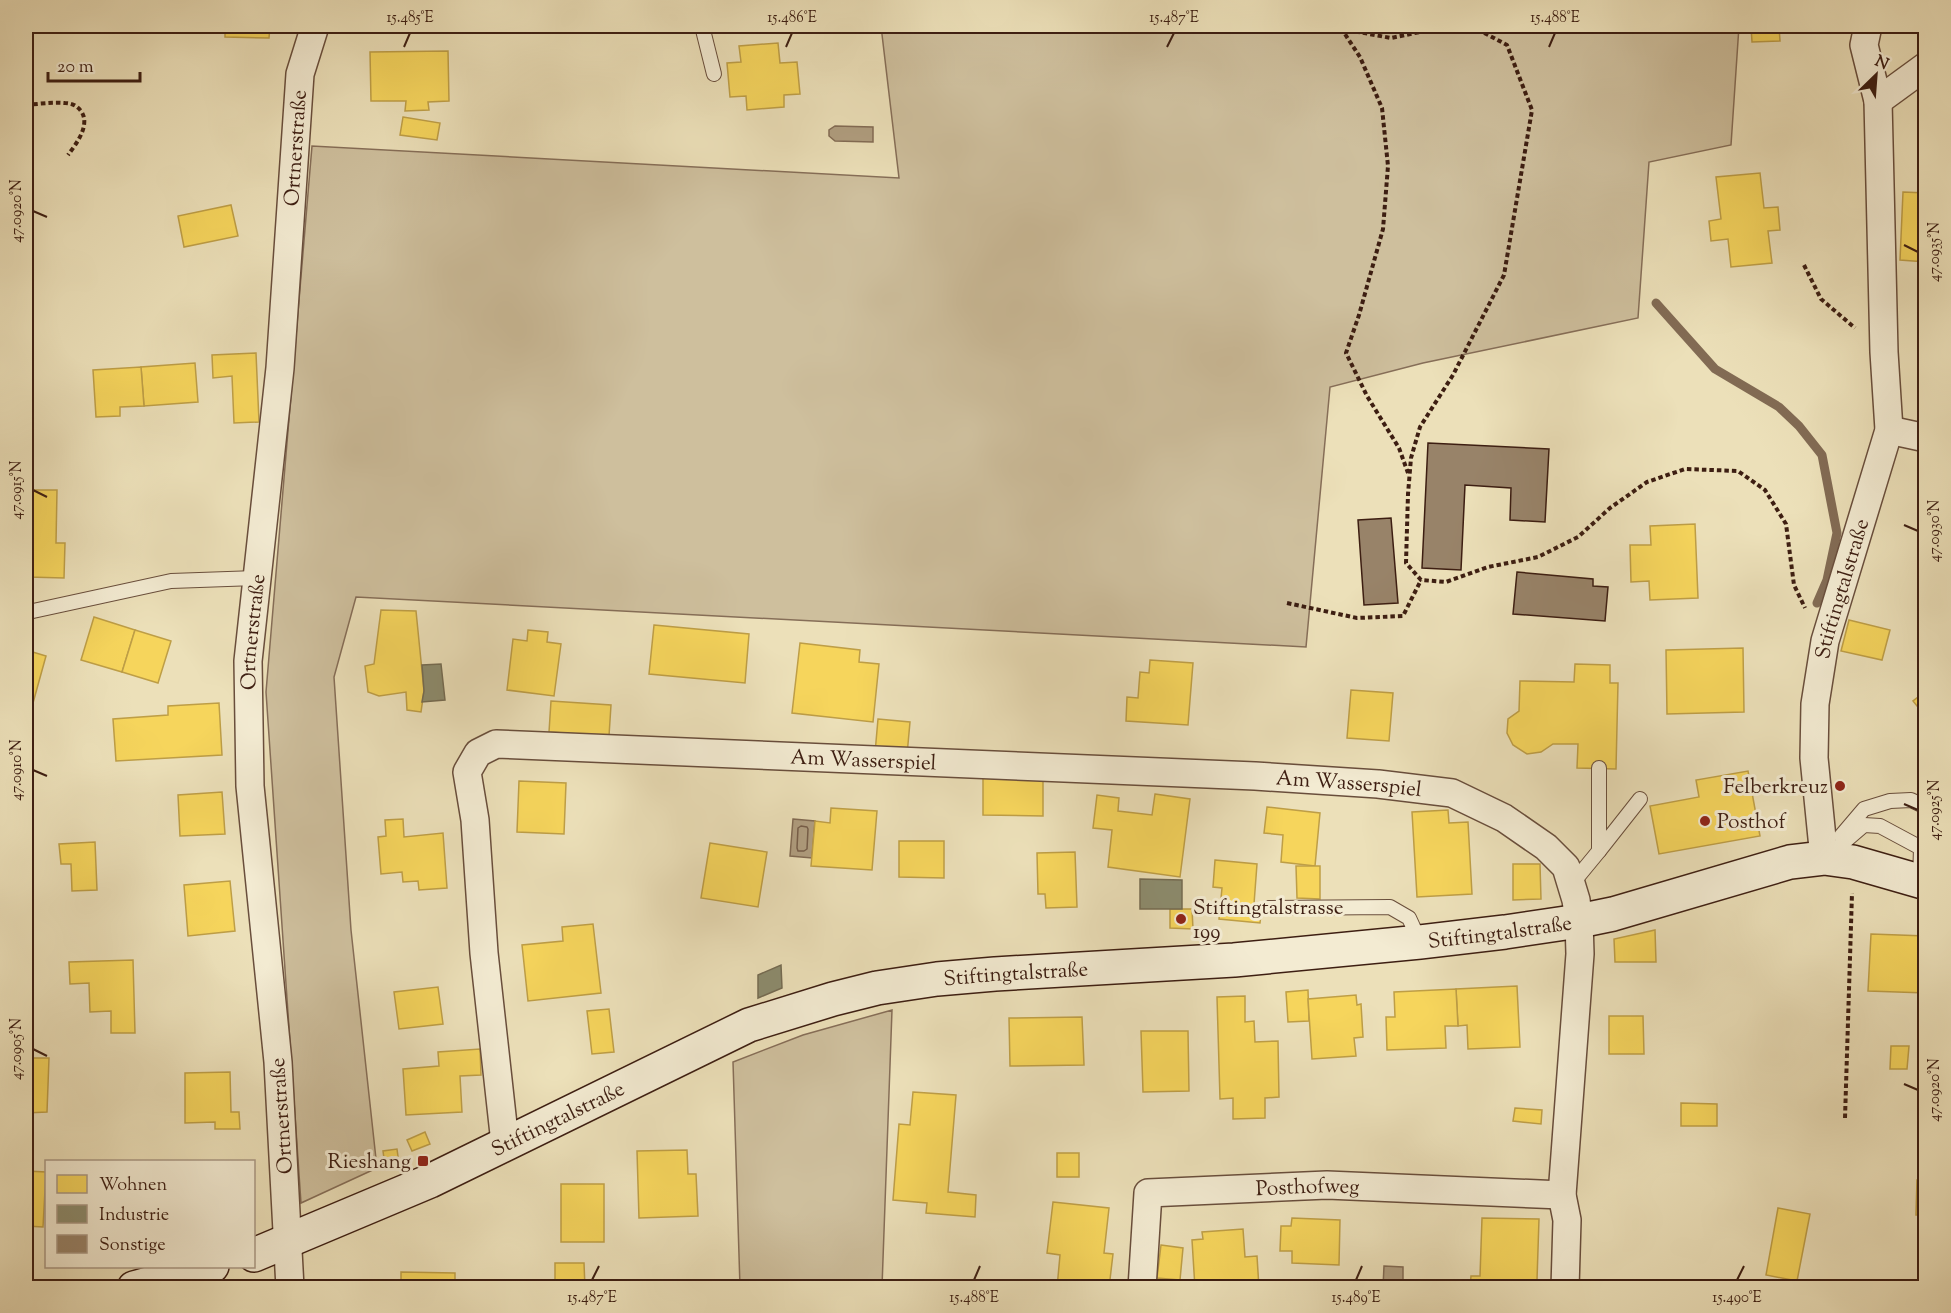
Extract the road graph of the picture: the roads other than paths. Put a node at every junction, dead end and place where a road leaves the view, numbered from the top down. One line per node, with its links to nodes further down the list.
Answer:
1 (315, 26): 9 (street, Ortnerstraße)
2 (702, 26): 5 (lane)
3 (1868, 26): 6 (street, Stiftingtalstraße)
4 (1926, 66): 6 (street)
5 (714, 74)
6 (1878, 101): 7 (street, Stiftingtalstraße)
7 (1889, 430): 8 (street); 15 (street, Stiftingtalstraße)
8 (1926, 438)
9 (258, 578): 10 (lane); 23 (street, Ortnerstraße)
10 (33, 611)
11 (1599, 768): 14 (lane)
12 (1640, 800): 14 (lane)
13 (1926, 807): 15 (lane)
14 (1599, 851): 17 (lane)
15 (1839, 860): 16 (street, Stiftingtalstraße); 19 (street, Stiftingtalstraße)
16 (1924, 879)
17 (1571, 885): 19 (street, Am Wasserspiel); 21 (street, Am Wasserspiel)
18 (1267, 908): 20 (lane)
19 (1579, 921): 20 (street, Stiftingtalstraße); 22 (street)
20 (1420, 942): 21 (street, Stiftingtalstraße)
21 (505, 1143): 23 (street, Stiftingtalstraße)
22 (1562, 1194): 28 (street, Posthofweg); 29 (street)
23 (288, 1241): 24 (street, Stiftingtalstraße); 27 (street)
24 (255, 1255)
25 (205, 1268): 26 (street)
26 (135, 1287)
27 (290, 1287)
28 (1142, 1287)
29 (1565, 1287)

